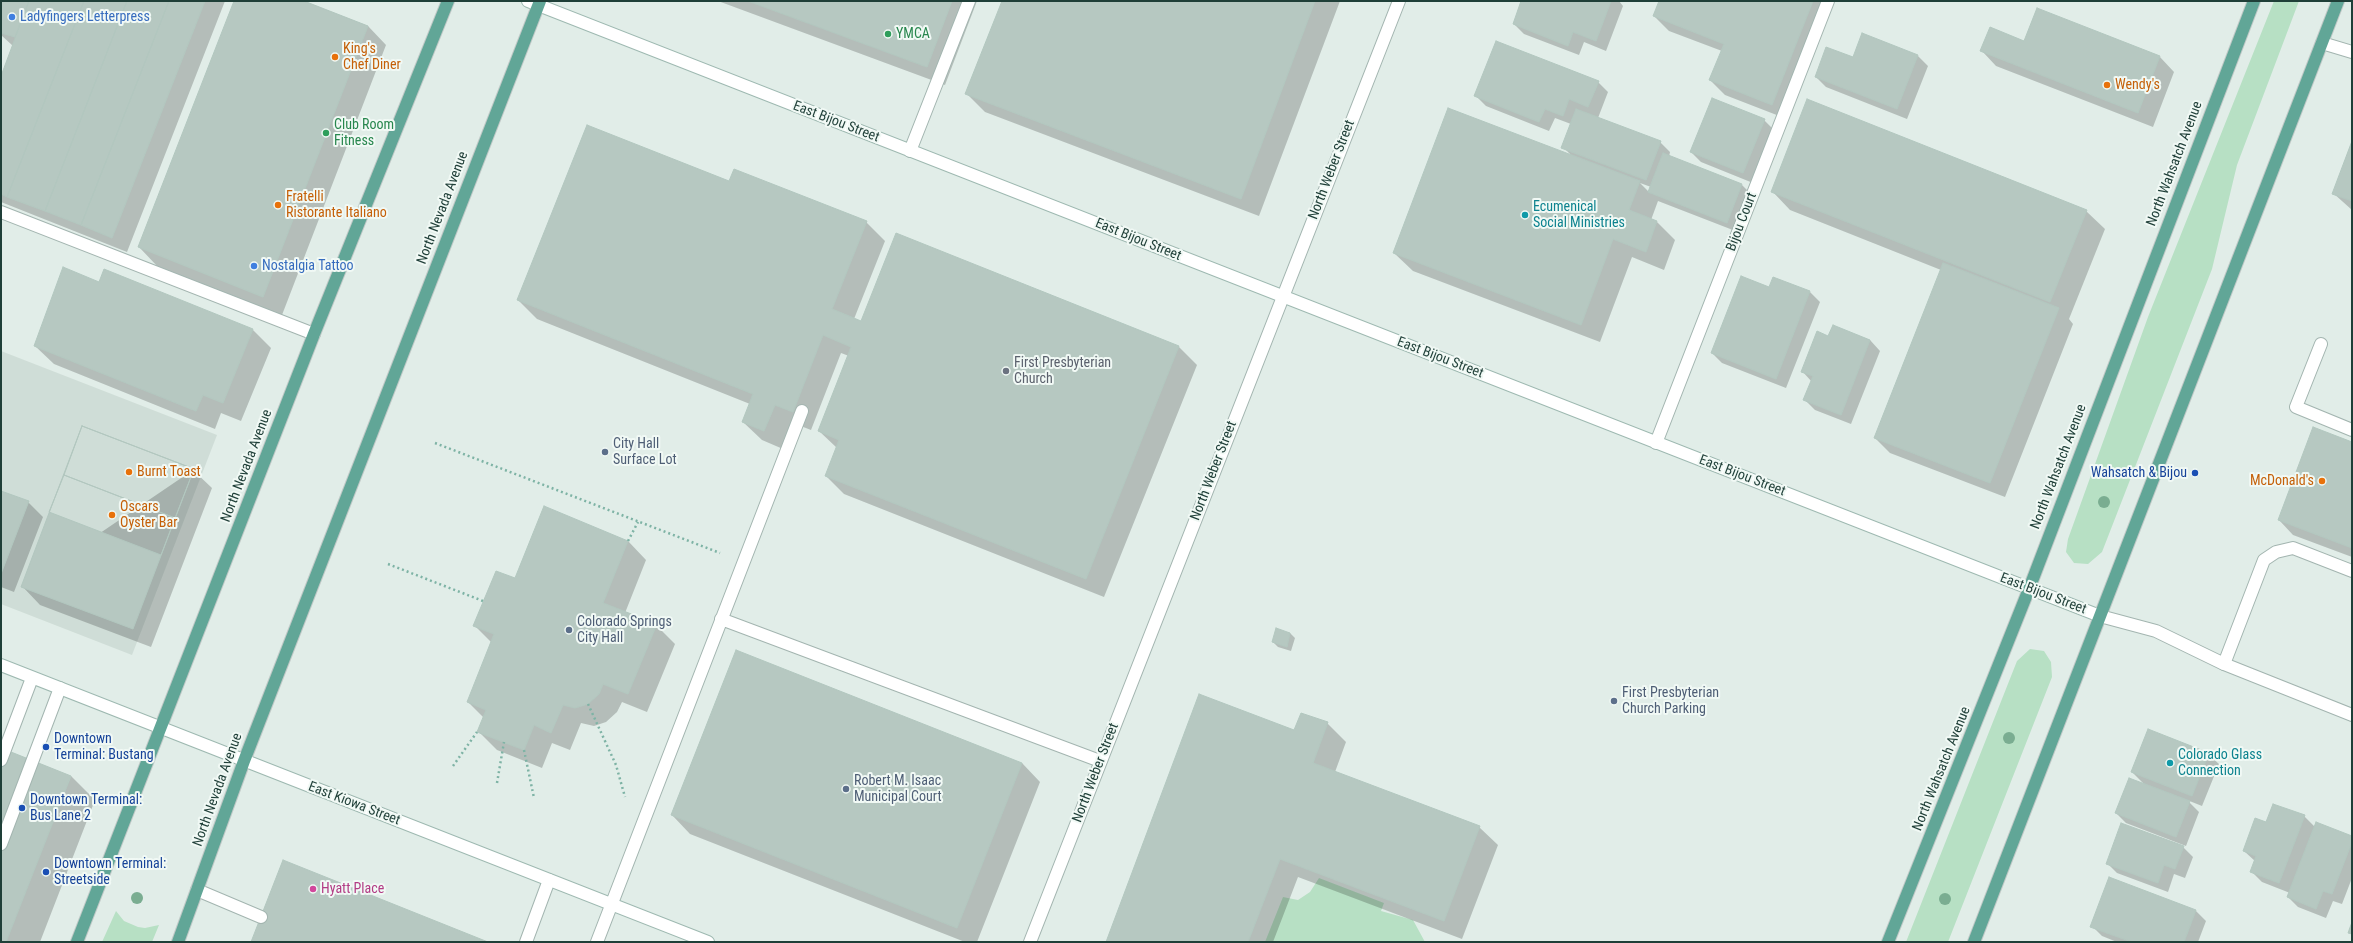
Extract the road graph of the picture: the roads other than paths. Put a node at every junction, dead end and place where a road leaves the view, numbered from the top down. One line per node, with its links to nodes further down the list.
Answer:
1 (448, 1): 13 (main road, North Nevada Avenue)
2 (969, 1): 10 (main road)
3 (1398, 1): 12 (main road, North Weber Street)
4 (1828, 1): 17 (main road, Bijou Court)
5 (2254, 1): 19 (main road, North Wahsatch Avenue)
6 (2338, 1): 8 (main road)
7 (535, 2): 10 (main road, East Bijou Street); 29 (main road, North Nevada Avenue)
8 (2322, 43): 9 (main road); 20 (main road)
9 (2352, 52)
10 (910, 151): 12 (main road, East Bijou Street)
11 (1, 212): 13 (main road)
12 (1283, 297): 17 (main road, East Bijou Street); 30 (main road, North Weber Street)
13 (314, 334): 27 (main road, North Nevada Avenue)
14 (2321, 344): 16 (main road)
15 (802, 411): 21 (main road)
16 (2352, 430)
17 (1656, 443): 19 (main road, East Bijou Street)
18 (2352, 571): 22 (main road)
19 (2029, 589): 20 (main road, East Bijou Street); 42 (main road, North Wahsatch Avenue)
20 (2100, 616): 22 (main road, East Bijou Street); 43 (main road)
21 (721, 619): 30 (main road); 34 (main road)
22 (2224, 664): 26 (main road, East Bijou Street)
23 (1, 665): 24 (main road, East Kiowa Street)
24 (32, 678): 25 (main road, East Kiowa Street); 28 (main road)
25 (60, 688): 27 (main road, East Kiowa Street); 31 (main road)
26 (2352, 715)
27 (161, 729): 29 (main road, East Kiowa Street); 36 (main road, North Nevada Avenue)
28 (1, 760)
29 (244, 760): 32 (main road, East Kiowa Street); 33 (main road, North Nevada Avenue)
30 (1100, 762): 41 (main road, North Weber Street)
31 (1, 844)
32 (549, 880): 34 (main road, East Kiowa Street); 38 (main road)
33 (197, 890): 35 (main road); 37 (main road, North Nevada Avenue)
34 (612, 904): 39 (main road); 40 (main road, East Kiowa Street)
35 (261, 917)
36 (77, 942)
37 (178, 942)
38 (526, 942)
39 (597, 942)
40 (708, 942)
41 (1030, 942)
42 (1888, 942)
43 (1974, 942)

